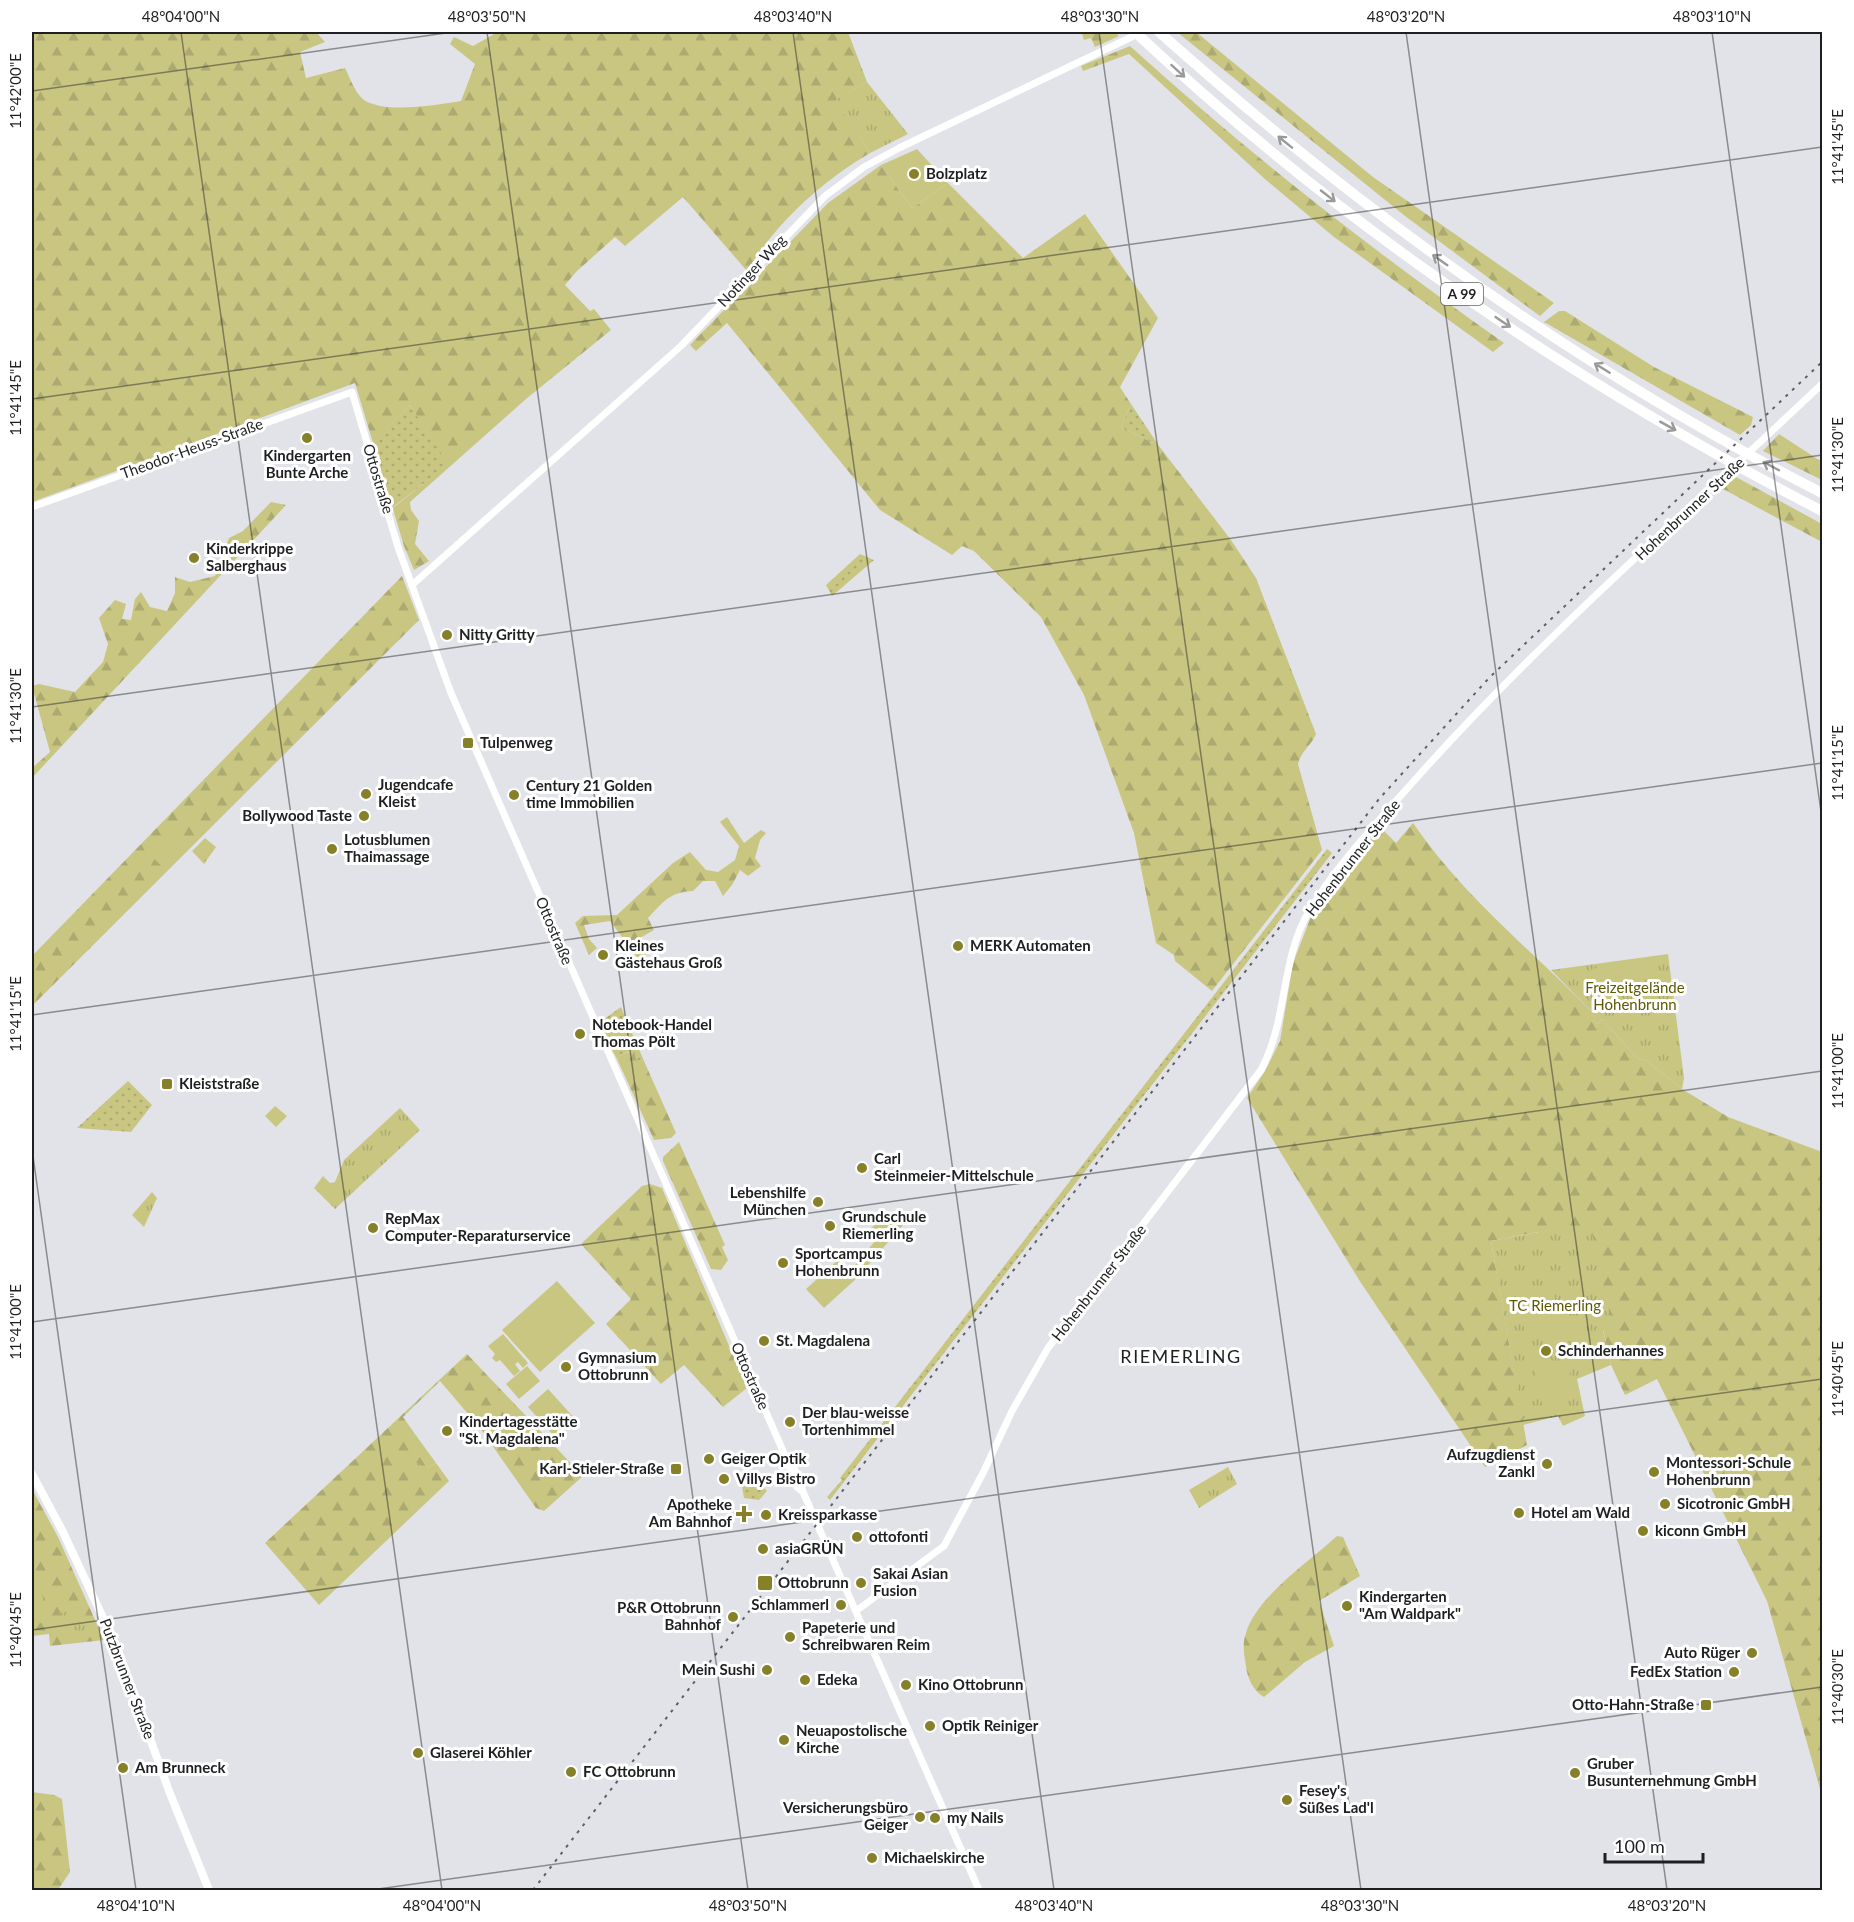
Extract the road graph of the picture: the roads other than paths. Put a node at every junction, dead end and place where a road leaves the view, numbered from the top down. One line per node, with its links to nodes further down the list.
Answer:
1 (1135, 32): 8 (highway, A 99, one-way to 8)
2 (1142, 32): 9 (street, Notinger Weg)
3 (1159, 32): 6 (highway, A 99, one-way to 3)
4 (1822, 384): 11 (street, Hohenbrunner Straße)
5 (352, 392): 7 (street, Theodor-Heuss-Straße); 9 (street, Ottostraße)
6 (1822, 493)
7 (32, 507)
8 (1822, 511)
9 (412, 585): 11 (street, Ottostraße)
10 (32, 1474): 12 (main road, Putzbrunner Straße)
11 (856, 1611): 13 (street, Ottostraße)
12 (209, 1890)
13 (979, 1890)

